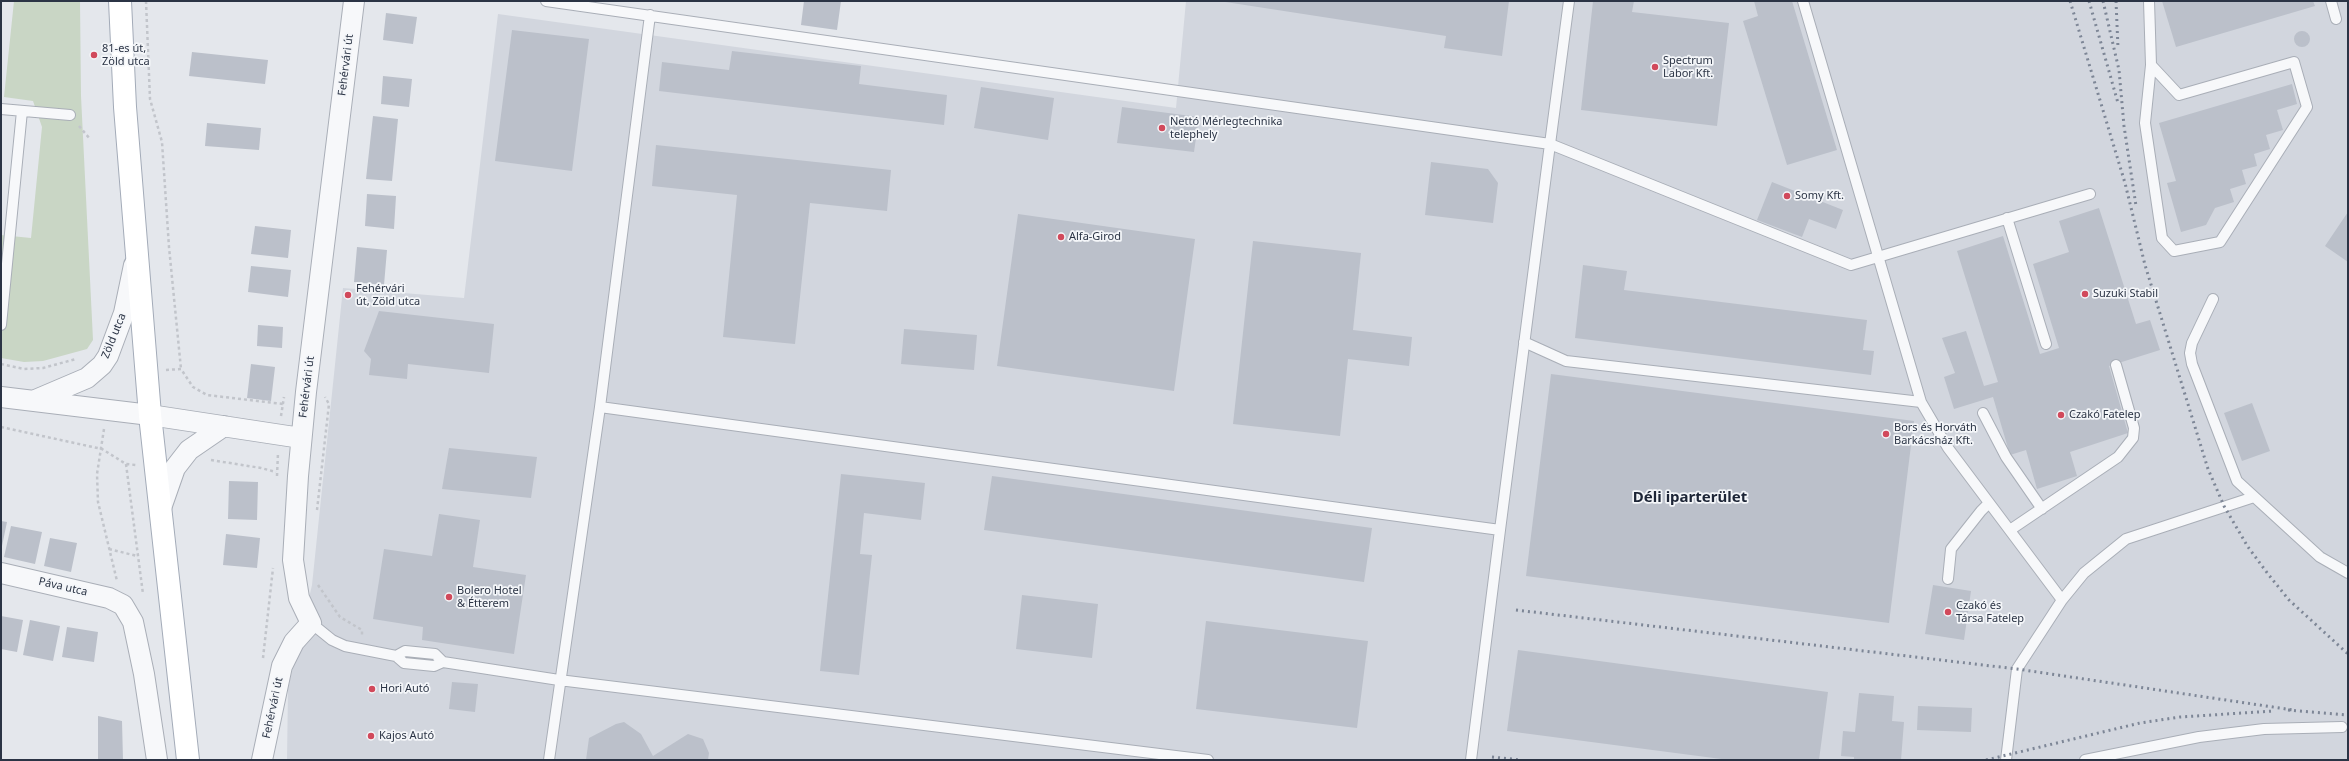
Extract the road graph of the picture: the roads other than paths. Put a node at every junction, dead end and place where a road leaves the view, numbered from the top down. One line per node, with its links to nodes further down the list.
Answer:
1 (120, 1): 17 (main road)
2 (354, 1): 31 (street, Fehérvári út)
3 (546, 1): 8 (lane)
4 (1569, 1): 14 (lane)
5 (1803, 1): 18 (lane)
6 (2149, 1): 10 (lane)
7 (2331, 1): 9 (lane)
8 (650, 15): 14 (lane); 27 (lane)
9 (2336, 20)
10 (2151, 65): 10 (lane)
11 (1, 109): 12 (lane)
12 (22, 112): 13 (lane); 20 (lane)
13 (70, 115)
14 (1550, 144): 18 (lane); 21 (lane)
15 (2090, 194): 16 (lane)
16 (2007, 218): 18 (lane); 22 (lane)
17 (137, 251): 25 (street, Zöld utca); 29 (main road)
18 (1879, 258): 26 (lane)
19 (2213, 299): 32 (lane)
20 (1, 325)
21 (1524, 342): 26 (lane); 36 (lane)
22 (2046, 344)
23 (2116, 365): 35 (lane)
24 (1, 397): 25 (street, Zöld utca)
25 (31, 401): 29 (street, Zöld utca)
26 (1921, 402): 33 (lane)
27 (600, 407): 36 (lane); 43 (lane)
28 (1983, 413): 35 (lane)
29 (150, 415): 30 (street, Zöld utca); 34 (main road)
30 (224, 426): 31 (street, Zöld utca); 34 (street)
31 (301, 438): 42 (street, Fehérvári út)
32 (2254, 497): 38 (lane); 41 (lane)
33 (1990, 503): 37 (lane); 40 (lane)
34 (161, 508): 46 (main road)
35 (2042, 509): 37 (lane)
36 (1500, 530): 50 (lane)
37 (2010, 530): 41 (lane)
38 (2348, 572)
39 (1, 573): 45 (street, Páva utca)
40 (1948, 579)
41 (2062, 600): 51 (lane)
42 (311, 623): 43 (lane); 47 (street, Fehérvári út)
43 (559, 680): 48 (lane); 49 (lane)
44 (2342, 727): 52 (lane)
45 (156, 760)
46 (188, 760)
47 (262, 760)
48 (549, 760)
49 (1208, 760)
50 (1471, 760)
51 (2006, 760)
52 (2085, 760)

